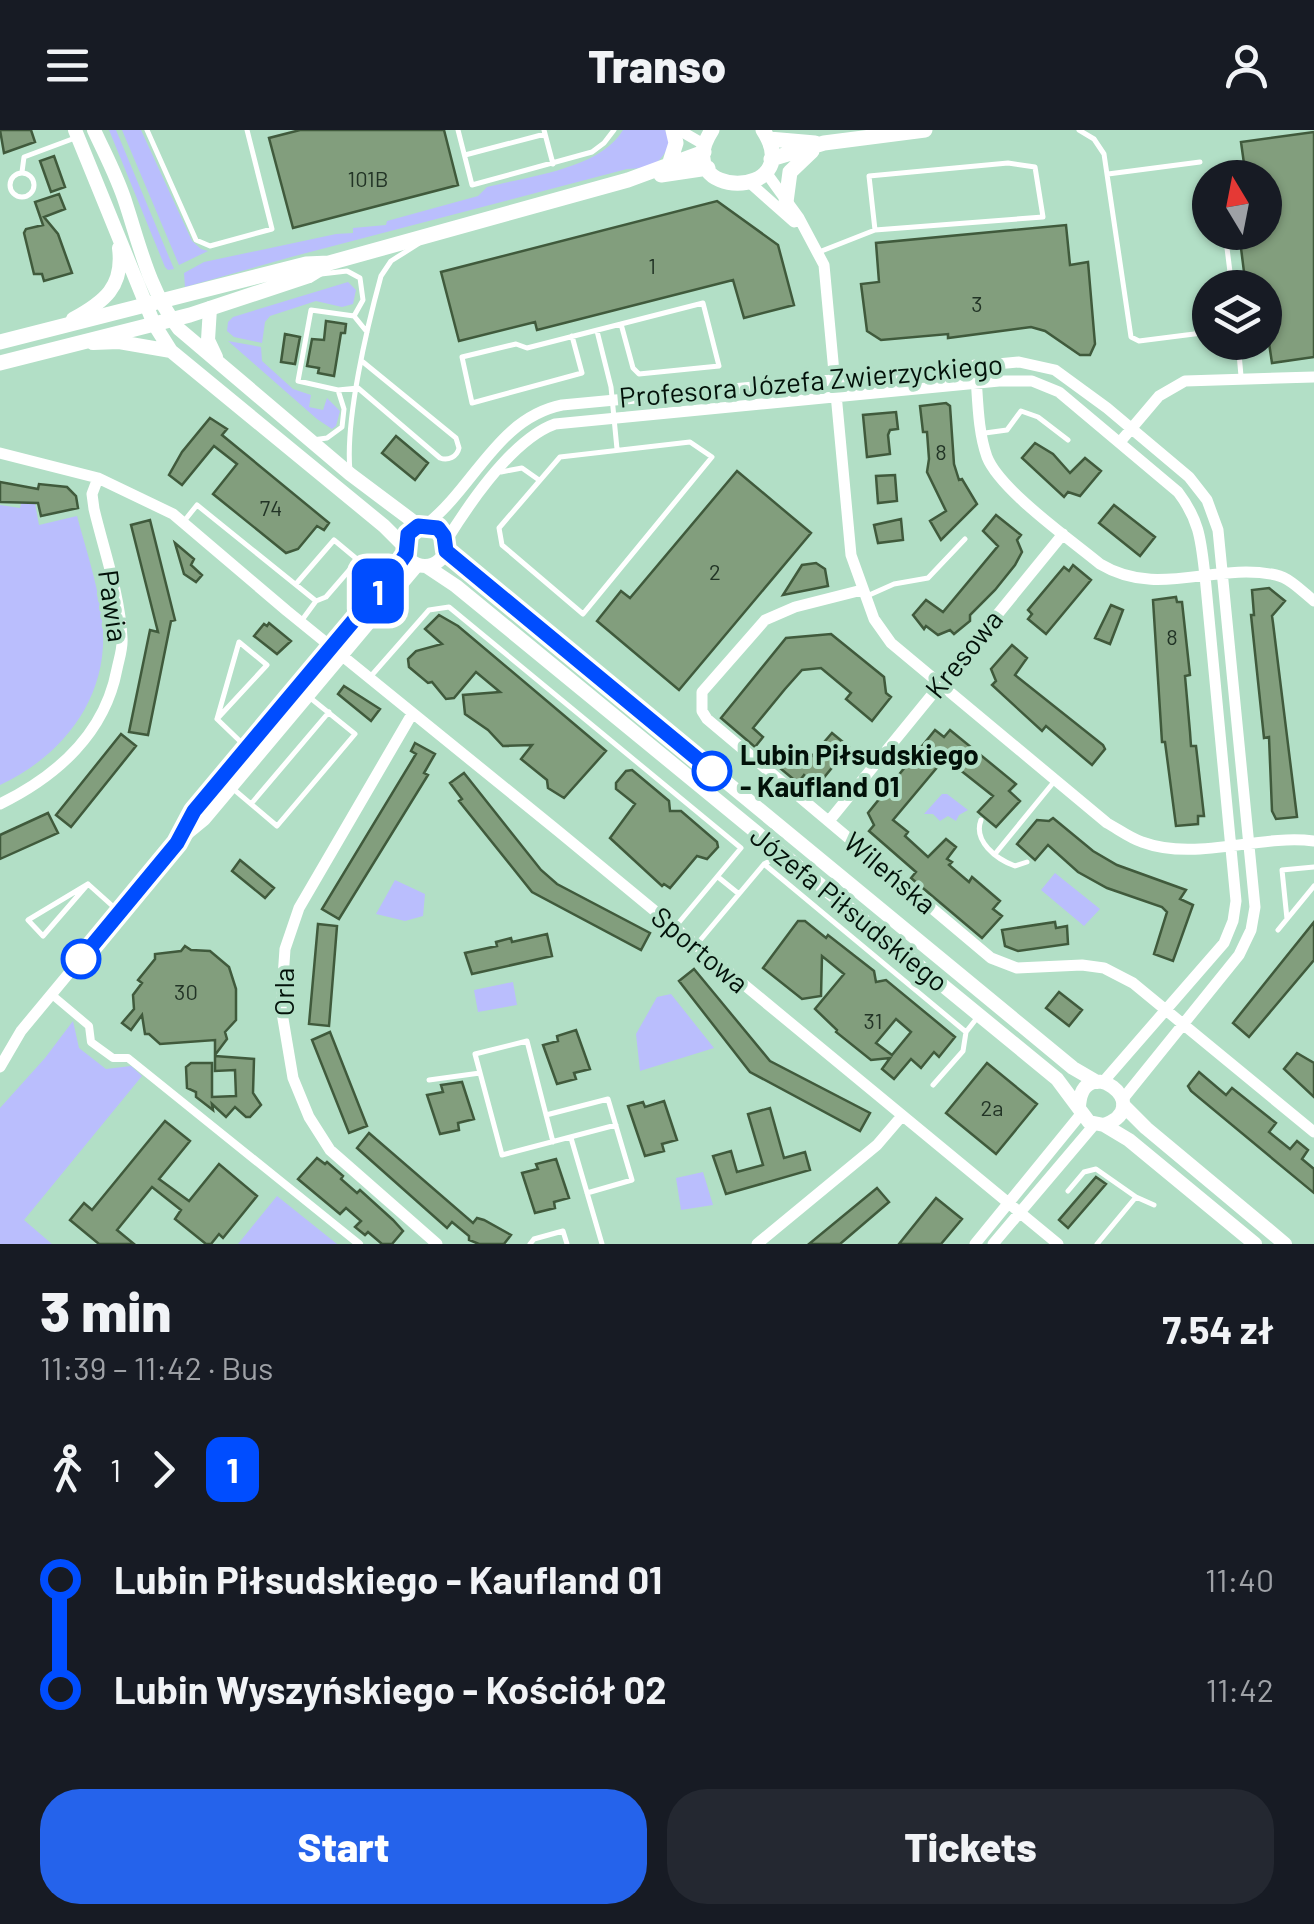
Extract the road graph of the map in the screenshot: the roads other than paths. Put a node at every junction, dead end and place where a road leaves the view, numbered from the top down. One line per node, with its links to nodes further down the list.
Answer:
1 (94, 130): 32 (street)
2 (147, 130): 3 (lane)
3 (247, 130)
4 (458, 130): 15 (lane)
5 (614, 130): 17 (lane)
6 (676, 130): 14 (street); 18 (main road)
7 (925, 130): 10 (main road)
8 (1079, 130): 21 (lane)
9 (544, 132): 15 (lane); 17 (lane)
10 (895, 132): 13 (main road)
11 (76, 134): 20 (lane); 28 (street)
12 (766, 134): 13 (main road); 19 (main road)
13 (824, 144): 19 (main road); 24 (main road)
14 (707, 149): 18 (main road); 22 (main road); 23 (main road)
15 (464, 155): 17 (lane)
16 (1192, 163): 21 (lane)
17 (553, 164)
18 (669, 164): 22 (main road)
19 (768, 165): 23 (main road); 24 (street)
20 (22, 173): 20 (lane)
21 (1108, 174): 41 (lane)
22 (628, 180): 26 (main road)
23 (750, 184): 27 (street)
24 (786, 202): 27 (street)
25 (875, 230): 25 (lane); 29 (lane)
26 (442, 231): 30 (main road); 40 (lane)
27 (808, 235): 29 (street)
28 (118, 238): 32 (street); 38 (street)
29 (819, 252): 51 (street)
30 (329, 263): 31 (main road); 32 (main road)
31 (308, 276): 33 (main road); 34 (lane)
32 (153, 303): 35 (street); 36 (street); 38 (main road)
33 (210, 308): 35 (main road); 50 (street)
34 (354, 316): 40 (lane); 56 (lane)
35 (172, 320): 36 (main road); 50 (street)
36 (154, 324): 44 (main road); 45 (street)
37 (621, 324): 37 (lane); 39 (lane)
38 (62, 326): 43 (main road)
39 (597, 330): 42 (lane); 58 (lane)
40 (367, 332): 47 (lane)
41 (1192, 334)
42 (572, 336): 42 (lane)
43 (0, 342)
44 (78, 344): 45 (street); 48 (main road)
45 (172, 351): 76 (street)
46 (1240, 360): 53 (lane)
47 (362, 362): 55 (lane); 55 (lane)
48 (0, 363)
49 (974, 365): 51 (street, Profesora Józefa Zwierzyckiego); 54 (street); 60 (street, Profesora Józefa Zwierzyckiego)
50 (220, 367): 62 (street)
51 (835, 378): 57 (street); 58 (street, Profesora Józefa Zwierzyckiego)
52 (1314, 378): 53 (street)
53 (1242, 379): 60 (street)
54 (976, 384): 57 (street, Profesora Józefa Zwierzyckiego); 61 (street); 64 (street, Profesora Józefa Zwierzyckiego)
55 (358, 388): 56 (lane); 68 (lane)
56 (338, 390): 62 (lane)
57 (836, 396): 59 (street, Profesora Józefa Zwierzyckiego); 81 (street)
58 (613, 400): 59 (lane); 72 (street, Profesora Józefa Zwierzyckiego)
59 (614, 416): 65 (lane); 67 (street, Profesora Józefa Zwierzyckiego)
60 (1131, 428): 64 (street); 79 (street, Profesora Józefa Zwierzyckiego)
61 (982, 434): 63 (lane); 73 (street)
62 (310, 440): 68 (street)
63 (1068, 440)
64 (1120, 442): 78 (street, Profesora Józefa Zwierzyckiego)
65 (617, 449): 70 (lane); 70 (lane)
66 (0, 453): 69 (street)
67 (498, 472): 70 (lane); 75 (street, Profesora Józefa Zwierzyckiego)
68 (350, 474): 72 (street)
69 (98, 478): 71 (street); 99 (street, Pawia)
70 (539, 480)
71 (183, 522): 80 (lane); 84 (street)
72 (423, 525): 75 (street); 76 (street)
73 (1063, 534): 78 (street); 88 (street, Kresowa)
74 (966, 539): 81 (lane)
75 (446, 546): 77 (street); 131 (street, Józefa Piłsudskiego)
76 (405, 550): 77 (street); 85 (street)
77 (422, 566): 86 (street); 107 (street, Józefa Piłsudskiego)
78 (1205, 576): 79 (street); 106 (street, Profesora Józefa Zwierzyckiego)
79 (1222, 576): 83 (street); 105 (street, Profesora Józefa Zwierzyckiego)
80 (296, 584): 82 (lane); 82 (lane)
81 (863, 594): 88 (street); 102 (street, Wileńska)
82 (316, 600): 84 (lane)
83 (1314, 601)
84 (300, 622): 85 (street)
85 (331, 647): 86 (street); 89 (street)
86 (342, 656): 87 (street, Sportowa); 90 (street)
87 (369, 678): 92 (street, Sportowa); 112 (lane)
88 (938, 685): 97 (street); 102 (street, Kresowa)
89 (298, 687): 90 (lane); 94 (street)
90 (309, 696): 91 (lane); 95 (street)
91 (329, 712): 100 (lane); 100 (lane)
92 (412, 714): 118 (street, Sportowa); 148 (street, Orla)
93 (217, 719): 93 (lane); 94 (lane)
94 (247, 748): 95 (lane); 96 (street)
95 (258, 757): 98 (street)
96 (221, 779): 98 (lane); 104 (street)
97 (1055, 780): 106 (street); 108 (lane)
98 (232, 788): 100 (lane); 104 (street)
99 (0, 804)
100 (251, 804)
101 (981, 820): 108 (lane)
102 (829, 822): 122 (street, Wileńska)
103 (1314, 841): 105 (street)
104 (177, 843): 116 (street)
105 (1248, 843): 106 (street); 124 (street, Profesora Józefa Zwierzyckiego)
106 (1230, 845): 122 (street, Profesora Józefa Zwierzyckiego)
107 (782, 854): 110 (lane); 123 (street, Józefa Piłsudskiego)
108 (994, 854): 109 (lane)
109 (1027, 862)
110 (764, 864): 115 (lane); 125 (lane)
111 (1314, 867): 117 (lane)
112 (718, 876): 115 (lane); 118 (lane)
113 (88, 884): 113 (lane); 116 (lane)
114 (1314, 886): 117 (lane)
115 (739, 894): 120 (lane)
116 (120, 912): 121 (street)
117 (1286, 919): 119 (lane)
118 (674, 928): 120 (street, Sportowa)
119 (1278, 930)
120 (695, 947): 136 (street, Sportowa)
121 (52, 994): 126 (street); 147 (street)
122 (1166, 1010): 124 (street, Wileńska); 131 (street, Profesora Józefa Zwierzyckiego)
123 (979, 1016): 125 (lane); 134 (street, Józefa Piłsudskiego)
124 (1183, 1024): 133 (street, Profesora Józefa Zwierzyckiego); 139 (street, Wileńska)
125 (966, 1032): 132 (lane)
126 (18, 1035): 127 (street); 128 (street)
127 (0, 1048)
128 (0, 1067)
129 (480, 1073): 130 (lane); 135 (lane); 141 (lane)
130 (428, 1080)
131 (1100, 1082): 133 (street); 134 (street)
132 (933, 1085)
133 (1122, 1102): 138 (street); 158 (street)
134 (1080, 1111): 138 (street); 146 (street)
135 (546, 1115): 137 (lane); 141 (lane)
136 (901, 1117): 146 (street, Sportowa); 152 (street)
137 (616, 1124): 140 (lane); 143 (lane)
138 (1099, 1125): 146 (street); 157 (street)
139 (1314, 1132)
140 (570, 1138): 141 (lane); 143 (lane)
141 (553, 1142)
142 (1068, 1191): 144 (lane)
143 (588, 1193): 151 (lane)
144 (1136, 1197): 145 (lane); 156 (lane)
145 (1154, 1205)
146 (1014, 1208): 153 (street); 154 (street); 155 (street, Sportowa)
147 (359, 1244)
148 (437, 1244)
149 (530, 1244): 150 (lane)
150 (567, 1244)
151 (602, 1244)
152 (756, 1244)
153 (975, 1244)
154 (993, 1244)
155 (1058, 1244)
156 (1097, 1244)
157 (1255, 1244)
158 (1285, 1244)

